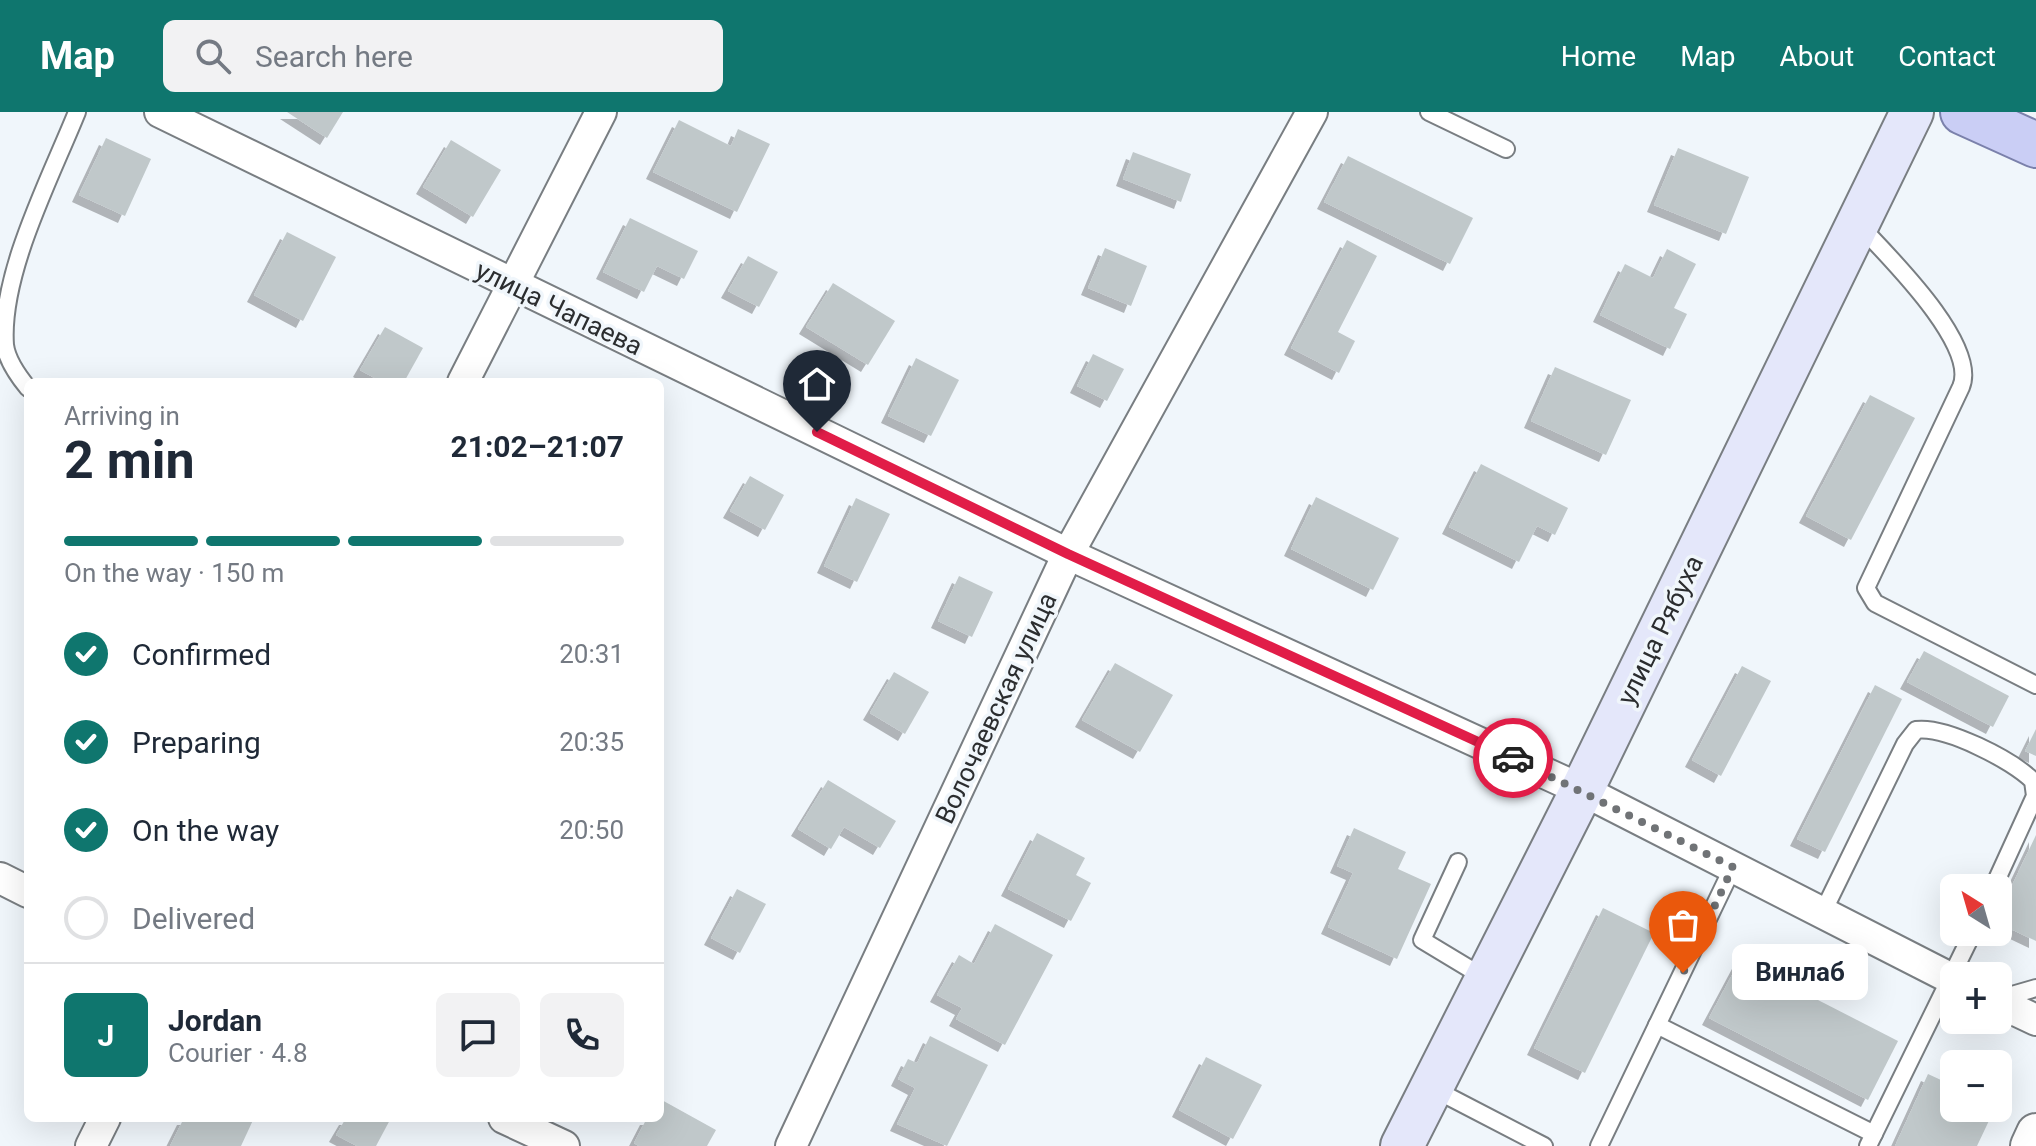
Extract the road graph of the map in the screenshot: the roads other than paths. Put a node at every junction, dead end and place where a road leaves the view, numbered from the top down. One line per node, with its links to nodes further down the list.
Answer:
1 (77, 112): 13 (lane)
2 (160, 112): 11 (street, улица Чапаева)
3 (601, 112): 11 (street)
4 (1312, 112): 14 (street, Волочаевская улица)
5 (1429, 112): 9 (lane)
6 (1912, 112): 10 (main road, улица Рябуха)
7 (1963, 112): 8 (main road)
8 (2036, 145)
9 (1506, 149)
10 (1859, 225): 15 (lane); 16 (main road, улица Рябуха)
11 (511, 284): 12 (street); 14 (street, улица Чапаева)
12 (465, 378)
13 (24, 381)
14 (1068, 554): 16 (street, улица Чапаева); 38 (street, Волочаевская улица)
15 (2036, 685)
16 (1582, 790): 18 (street, улица Чапаева); 24 (main road, улица Рябуха)
17 (1458, 862): 24 (lane)
18 (1733, 867): 22 (street, улица Чапаева); 30 (lane)
19 (1999, 874): 22 (lane)
20 (0, 878): 21 (street)
21 (24, 890)
22 (1822, 914): 23 (street, улица Чапаева)
23 (1940, 973)
24 (1486, 979): 31 (main road, улица Рябуха)
25 (2036, 988): 26 (lane)
26 (2012, 996)
27 (1940, 1005): 35 (lane)
28 (2012, 1008): 29 (street)
29 (2036, 1020)
30 (1657, 1025): 35 (lane); 41 (lane)
31 (1432, 1087): 39 (main road, улица Рябуха); 40 (lane)
32 (103, 1122): 36 (street)
33 (513, 1122): 37 (street)
34 (2036, 1133): 42 (street)
35 (1871, 1140)
36 (91, 1146)
37 (564, 1146)
38 (791, 1146)
39 (1402, 1146)
40 (1544, 1146)
41 (1599, 1146)
42 (2030, 1146)

